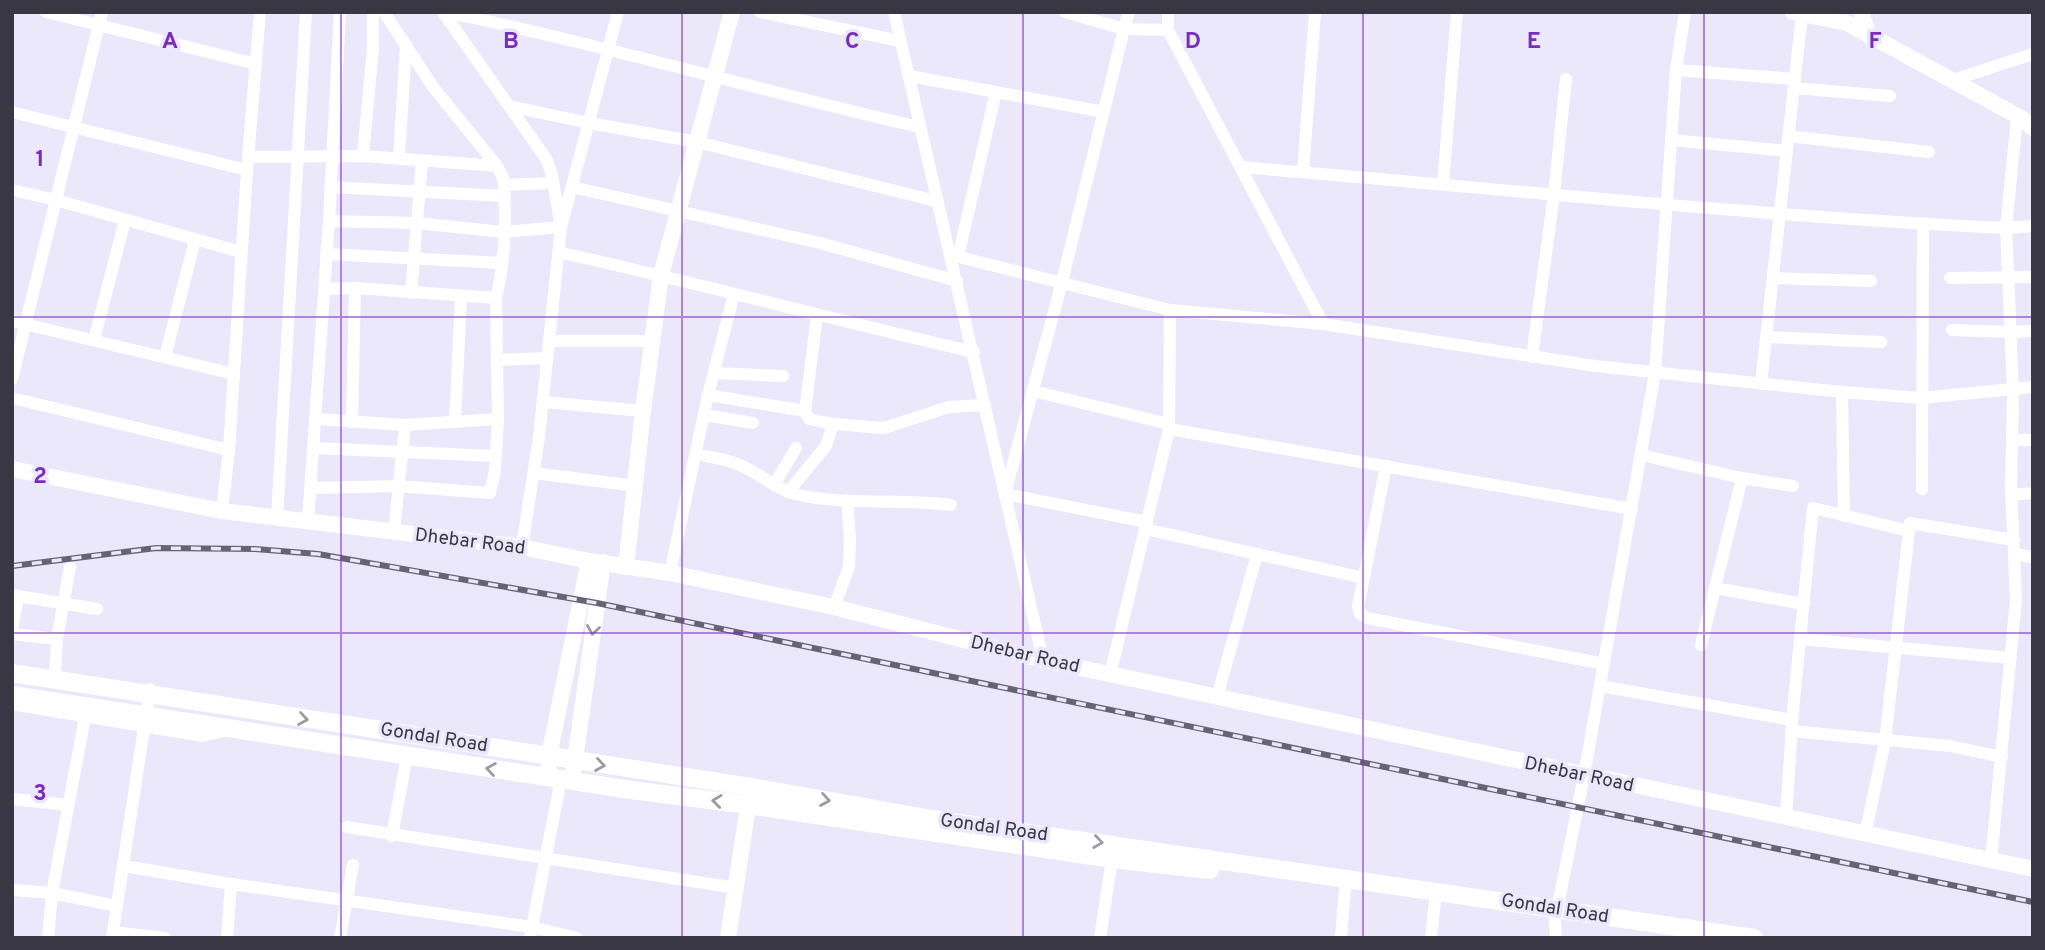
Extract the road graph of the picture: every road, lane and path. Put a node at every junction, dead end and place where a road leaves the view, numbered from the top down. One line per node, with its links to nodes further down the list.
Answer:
1 (47, 12): 21 (street)
2 (260, 12): 29 (street)
3 (306, 12): 50 (street)
4 (340, 12): 51 (street)
5 (373, 12): 52 (street)
6 (384, 12): 26 (street)
7 (444, 12): 27 (street); 38 (street)
8 (618, 12): 27 (street)
9 (732, 12): 31 (street)
10 (760, 12): 25 (street)
11 (894, 12): 25 (street)
12 (1065, 12): 22 (street)
13 (1129, 12): 22 (street)
14 (1168, 12): 23 (street)
15 (1315, 12): 58 (street)
16 (1457, 12): 60 (street)
17 (1685, 12): 30 (street)
18 (1861, 12): 24 (street)
19 (1797, 13): 20 (street); 35 (street)
20 (1845, 18): 24 (street)
21 (101, 19): 29 (street); 43 (street)
22 (1124, 29): 23 (street); 40 (street)
23 (1168, 30): 57 (street)
24 (1869, 36): 34 (street)
25 (900, 41): 32 (street)
26 (406, 46): 53 (street); 56 (street)
27 (608, 50): 31 (street); 42 (street)
28 (2033, 54): 34 (street)
29 (256, 64): 55 (street)
30 (1676, 70): 35 (street); 46 (street)
31 (716, 75): 44 (street); 47 (street)
32 (910, 76): 36 (street); 44 (street)
33 (1566, 79): 66 (street)
34 (1950, 81): 41 (street)
35 (1794, 84): 37 (street); 45 (street)
36 (996, 92): 40 (street); 84 (street)
37 (1890, 96)
38 (509, 106): 42 (street); 59 (street)
39 (12, 112): 43 (street)
40 (1104, 112): 94 (street)
41 (2026, 121): 78 (street)
42 (589, 123): 47 (street); 62 (street)
43 (74, 127): 55 (street); 67 (street)
44 (919, 127): 68 (street)
45 (1788, 136): 48 (street); 49 (street)
46 (1671, 141): 48 (street); 69 (street)
47 (697, 142): 68 (street); 70 (street)
48 (1787, 151): 71 (street)
49 (1929, 152)
50 (298, 155): 51 (street); 55 (street); 173 (street)
51 (332, 155): 52 (street); 61 (street)
52 (363, 156): 53 (street)
53 (399, 159): 54 (street)
54 (422, 162): 56 (street); 64 (street)
55 (248, 163): 81 (street)
56 (497, 166): 65 (street)
57 (1240, 167): 58 (street); 105 (street)
58 (1303, 172): 60 (street)
59 (554, 183): 65 (street); 77 (street)
60 (1443, 184): 66 (street)
61 (330, 187): 64 (street); 73 (street)
62 (572, 187): 70 (street); 77 (street)
63 (12, 190): 67 (street)
64 (419, 191): 65 (street); 74 (street)
65 (504, 191): 79 (street)
66 (1555, 194): 69 (street); 115 (street)
67 (56, 200): 72 (street); 104 (street)
68 (936, 201): 84 (street)
69 (1667, 203): 71 (street); 120 (street)
70 (678, 211): 87 (street); 92 (street)
71 (1780, 212): 75 (street); 89 (street)
72 (124, 220): 80 (street); 110 (street)
73 (329, 221): 74 (street); 83 (street)
74 (417, 223): 79 (street); 85 (street)
75 (1923, 224): 78 (street); 131 (street)
76 (2033, 226): 78 (street)
77 (561, 227): 79 (street); 82 (street)
78 (2006, 228): 91 (street)
79 (503, 232): 86 (street)
80 (195, 240): 81 (street); 116 (street)
81 (241, 252): 121 (street)
82 (558, 252): 87 (street); 111 (street)
83 (326, 254): 85 (street); 96 (street)
84 (954, 256): 92 (street); 94 (street)
85 (414, 258): 86 (street); 97 (street)
86 (502, 263): 100 (street)
87 (661, 275): 98 (street); 112 (street)
88 (2033, 277): 91 (street)
89 (1773, 278): 93 (street); 109 (street)
90 (1950, 278): 91 (street)
91 (2008, 278): 108 (street)
92 (957, 281): 114 (street)
93 (1871, 281)
94 (1062, 282): 101 (street); 127 (street)
95 (355, 288): 96 (street); 97 (street); 139 (street)
96 (324, 289): 137 (street)
97 (411, 293): 99 (street)
98 (734, 294): 102 (street); 119 (street)
99 (461, 296): 100 (street); 140 (street)
100 (496, 298): 118 (street)
101 (1170, 310): 105 (street); 144 (street)
102 (817, 315): 114 (street); 135 (street)
103 (12, 321): 104 (street)
104 (26, 324): 110 (street); 123 (street)
105 (1323, 324): 115 (street)
106 (1952, 330): 108 (street)
107 (2033, 331): 108 (street)
108 (2010, 332): 126 (street)
109 (1767, 337): 113 (street); 124 (street)
110 (94, 340): 116 (street)
111 (549, 341): 112 (street); 117 (street)
112 (653, 341): 134 (street)
113 (1881, 342)
114 (974, 352): 133 (street)
115 (1532, 356): 120 (street)
116 (165, 357): 121 (street)
117 (547, 358): 118 (street); 132 (street)
118 (498, 360): 138 (street)
119 (715, 373): 122 (street); 129 (street)
120 (1655, 373): 124 (street); 152 (street)
121 (234, 374): 149 (street)
122 (783, 376)
123 (12, 379)
124 (1761, 384): 128 (street)
125 (2033, 387): 126 (street)
126 (2013, 389): 131 (street); 145 (street)
127 (1033, 391): 144 (street); 166 (street)
128 (1842, 392): 131 (street); 172 (street)
129 (708, 395): 135 (street); 136 (street)
130 (12, 397): 149 (street)
131 (1921, 398): 163 (street)
132 (543, 402): 134 (street); 156 (street)
133 (985, 405): 143 (street); 166 (street)
134 (643, 411): 160 (street)
135 (805, 411): 143 (street)
136 (704, 415): 141 (street); 151 (street)
137 (316, 419): 139 (street); 147 (street)
138 (498, 419): 140 (street); 153 (street)
139 (352, 422): 142 (street)
140 (455, 422): 142 (street)
141 (753, 423)
142 (405, 425): 150 (street)
143 (833, 425): 164 (street)
144 (1170, 427): 154 (street); 175 (street)
145 (2012, 440): 146 (street); 167 (street)
146 (2033, 440)
147 (314, 448): 150 (street); 162 (street)
148 (796, 449): 158 (street)
149 (229, 450): 171 (street)
150 (402, 452): 153 (street); 159 (street)
151 (696, 454): 158 (street); 186 (street)
152 (1641, 455): 157 (street); 170 (street)
153 (496, 456): 159 (street)
154 (1386, 466): 170 (street); 187 (street)
155 (12, 469): 171 (street, Dhebar Road)
156 (534, 473): 160 (street); 179 (street)
157 (1742, 478): 161 (street); 188 (street)
158 (774, 485): 164 (street)
159 (398, 486): 162 (street); 177 (street)
160 (636, 486): 185 (street)
161 (1793, 486)
162 (311, 488): 174 (street)
163 (1922, 489)
164 (788, 492): 168 (street)
165 (2033, 493): 167 (street)
166 (1005, 494): 175 (street); 200 (street)
167 (2012, 495): 178 (street)
168 (847, 500): 169 (street); 192 (street)
169 (951, 505)
170 (1632, 509): 201 (street)
171 (222, 511): 173 (street, Dhebar Road)
172 (1844, 516): 176 (street); 191 (street)
173 (277, 518): 174 (street, Dhebar Road)
174 (308, 521): 177 (street, Dhebar Road)
175 (1146, 526): 180 (street); 205 (street)
176 (1909, 531): 178 (street); 198 (street)
177 (394, 532): 179 (street, Dhebar Road)
178 (2014, 540): 181 (street)
179 (522, 547): 183 (street, Dhebar Road)
180 (1257, 554): 187 (street); 209 (street)
181 (2014, 554): 182 (street); 199 (street)
182 (2033, 557)
183 (596, 562): 185 (street, Dhebar Road); 217 (street); 220 (street, one-way to 220)
184 (70, 566): 190 (street)
185 (626, 567): 186 (street, Dhebar Road)
186 (670, 573): 192 (street, Dhebar Road)
187 (1364, 578): 201 (street)
188 (1715, 588): 191 (street); 197 (street)
189 (15, 596): 190 (street); 194 (street)
190 (63, 604): 193 (street); 195 (street)
191 (1804, 604): 196 (street)
192 (834, 607): 200 (street, Dhebar Road)
193 (97, 608)
194 (12, 632): 195 (street)
195 (57, 639): 204 (street)
196 (1800, 639): 198 (street); 213 (street)
197 (1701, 645)
198 (1895, 649): 199 (street); 216 (street)
199 (2011, 658): 219 (street)
200 (1043, 660): 205 (street, Dhebar Road)
201 (1604, 664): 206 (street)
202 (12, 667): 204 (street)
203 (12, 673): 211 (main road, Gondal Road)
204 (55, 674): 207 (street)
205 (1110, 675): 209 (street, Dhebar Road)
206 (1600, 686): 213 (street); 221 (street)
207 (150, 687): 211 (street); 214 (street)
208 (12, 695): 215 (main road, Gondal Road)
209 (1217, 697): 221 (street, Dhebar Road)
210 (12, 704): 212 (street)
211 (235, 708): 217 (main road, Gondal Road, one-way to 217)
212 (85, 717): 214 (street); 225 (street)
213 (1792, 725): 216 (street); 226 (street)
214 (146, 726): 215 (street); 234 (street)
215 (232, 729): 218 (main road, Gondal Road)
216 (1885, 741): 219 (street); 228 (street)
217 (549, 756): 220 (main road, Gondal Road); 222 (street)
218 (407, 757): 222 (main road, Gondal Road, one-way to 218); 229 (street)
219 (2002, 757): 232 (street)
220 (574, 760): 222 (street); 223 (main road, Gondal Road, one-way to 223)
221 (1584, 776): 226 (street, Dhebar Road); 244 (street)
222 (560, 779): 223 (main road, Gondal Road, one-way to 222); 230 (street)
223 (749, 796): 231 (main road, Gondal Road); 237 (street); 241 (main road, Gondal Road, one-way to 241)
224 (12, 799): 225 (street)
225 (68, 805): 240 (street)
226 (1786, 818): 228 (street, Dhebar Road)
227 (347, 827): 229 (street)
228 (1865, 835): 232 (street, Dhebar Road)
229 (392, 836): 230 (street)
230 (545, 859): 237 (street); 245 (street)
231 (1112, 859): 238 (main road, Gondal Road); 253 (street)
232 (1991, 861): 235 (street, Dhebar Road)
233 (353, 865): 242 (street)
234 (124, 866): 236 (street); 243 (street)
235 (2033, 869)
236 (231, 884): 242 (street); 249 (street)
237 (736, 888): 252 (street)
238 (1345, 888): 241 (main road, Gondal Road); 254 (street)
239 (12, 890): 240 (street)
240 (52, 893): 243 (street); 247 (street)
241 (1436, 897): 244 (main road, Gondal Road); 255 (street)
242 (346, 900): 245 (street); 250 (street)
243 (117, 906): 246 (street)
244 (1556, 922): 256 (main road, Gondal Road); 257 (main road, Gondal Road)
245 (531, 932): 251 (street)
246 (113, 935): 248 (street)
247 (48, 938)
248 (165, 938)
249 (227, 938)
250 (340, 938)
251 (577, 938)
252 (728, 938)
253 (1100, 938)
254 (1341, 938)
255 (1431, 938)
256 (1682, 938)
257 (1755, 938)

